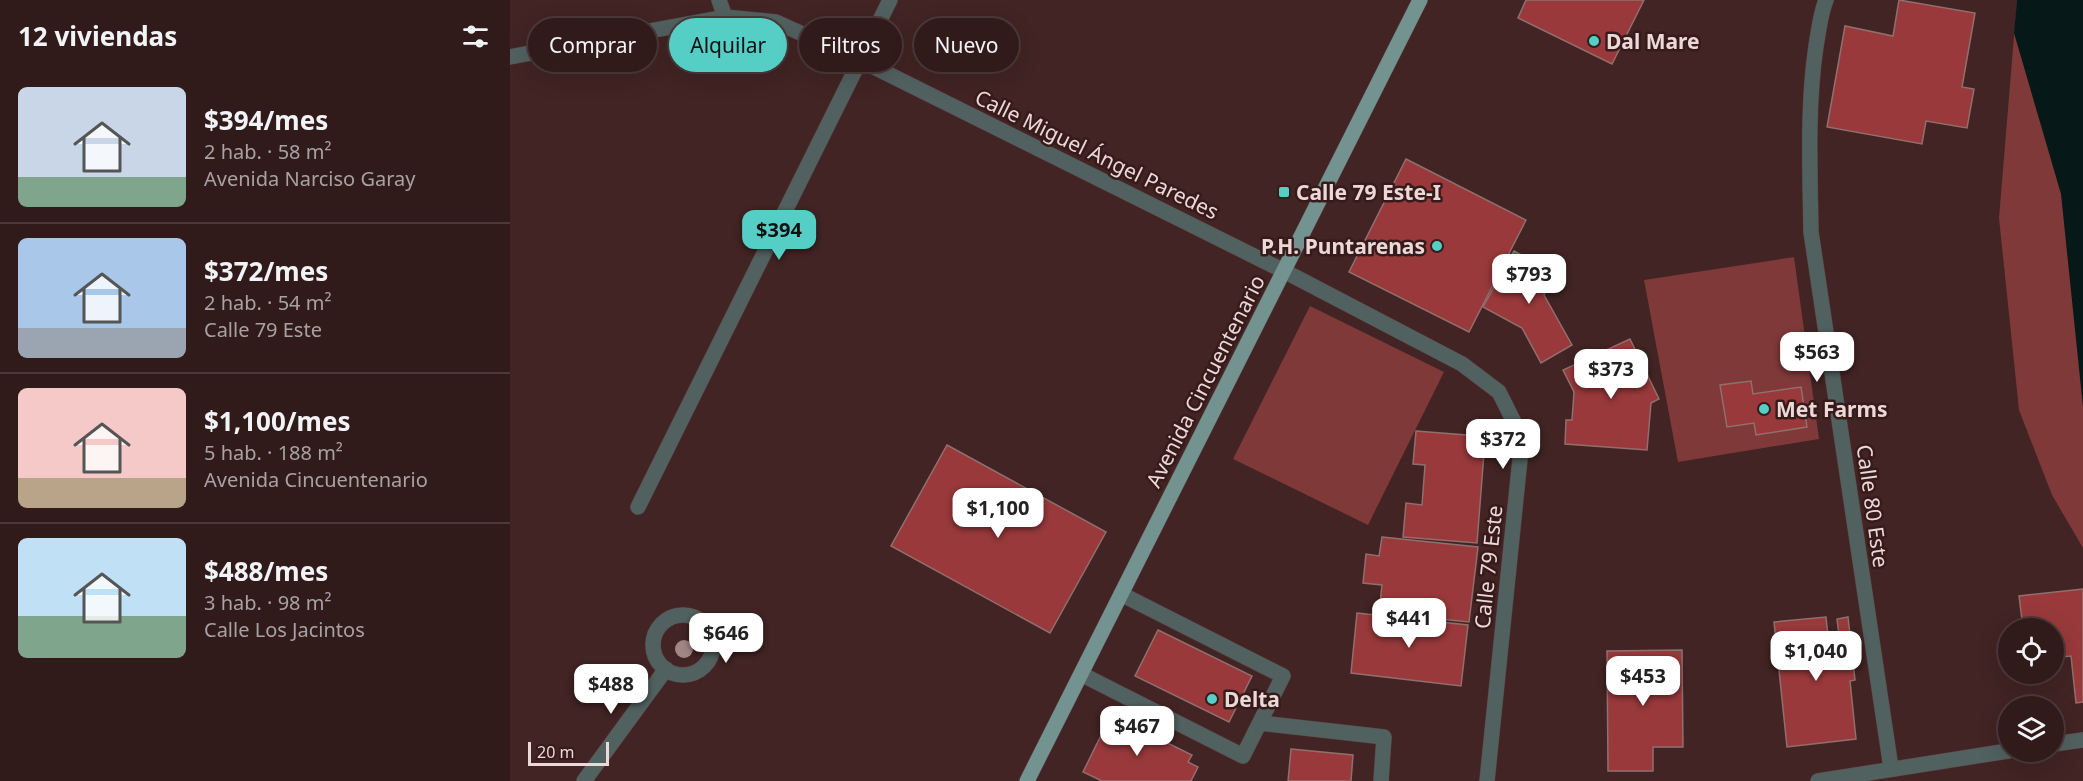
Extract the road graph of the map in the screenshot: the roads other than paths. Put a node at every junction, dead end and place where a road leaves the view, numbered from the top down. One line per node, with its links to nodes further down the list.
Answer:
1 (719, 0): 5 (street)
2 (890, 0): 6 (street)
3 (1420, 0): 11 (main road, Avenida Cincuentenario)
4 (1826, 0): 20 (street, Calle 80 Este)
5 (725, 17): 7 (street, Calle Miguel Ángel Paredes); 8 (street, Calle Miguel Ángel Paredes)
6 (881, 18)
7 (799, 32)
8 (510, 57)
9 (854, 72): 12 (street)
10 (884, 72): 11 (street, Calle Miguel Ángel Paredes)
11 (1284, 271): 13 (main road, Avenida Cincuentenario); 24 (street, Calle 79 Este)
12 (638, 507)
13 (1121, 594): 15 (main road, Avenida Cincuentenario); 16 (street)
14 (666, 669): 14 (street); 21 (street)
15 (1081, 674): 16 (street); 22 (main road, Avenida Cincuentenario)
16 (1260, 723): 23 (street)
17 (2083, 740): 18 (street)
18 (2064, 743)
19 (1998, 752): 20 (street)
20 (1891, 768): 25 (street)
21 (584, 781)
22 (1027, 781)
23 (1381, 781)
24 (1487, 781)
25 (1818, 781)

